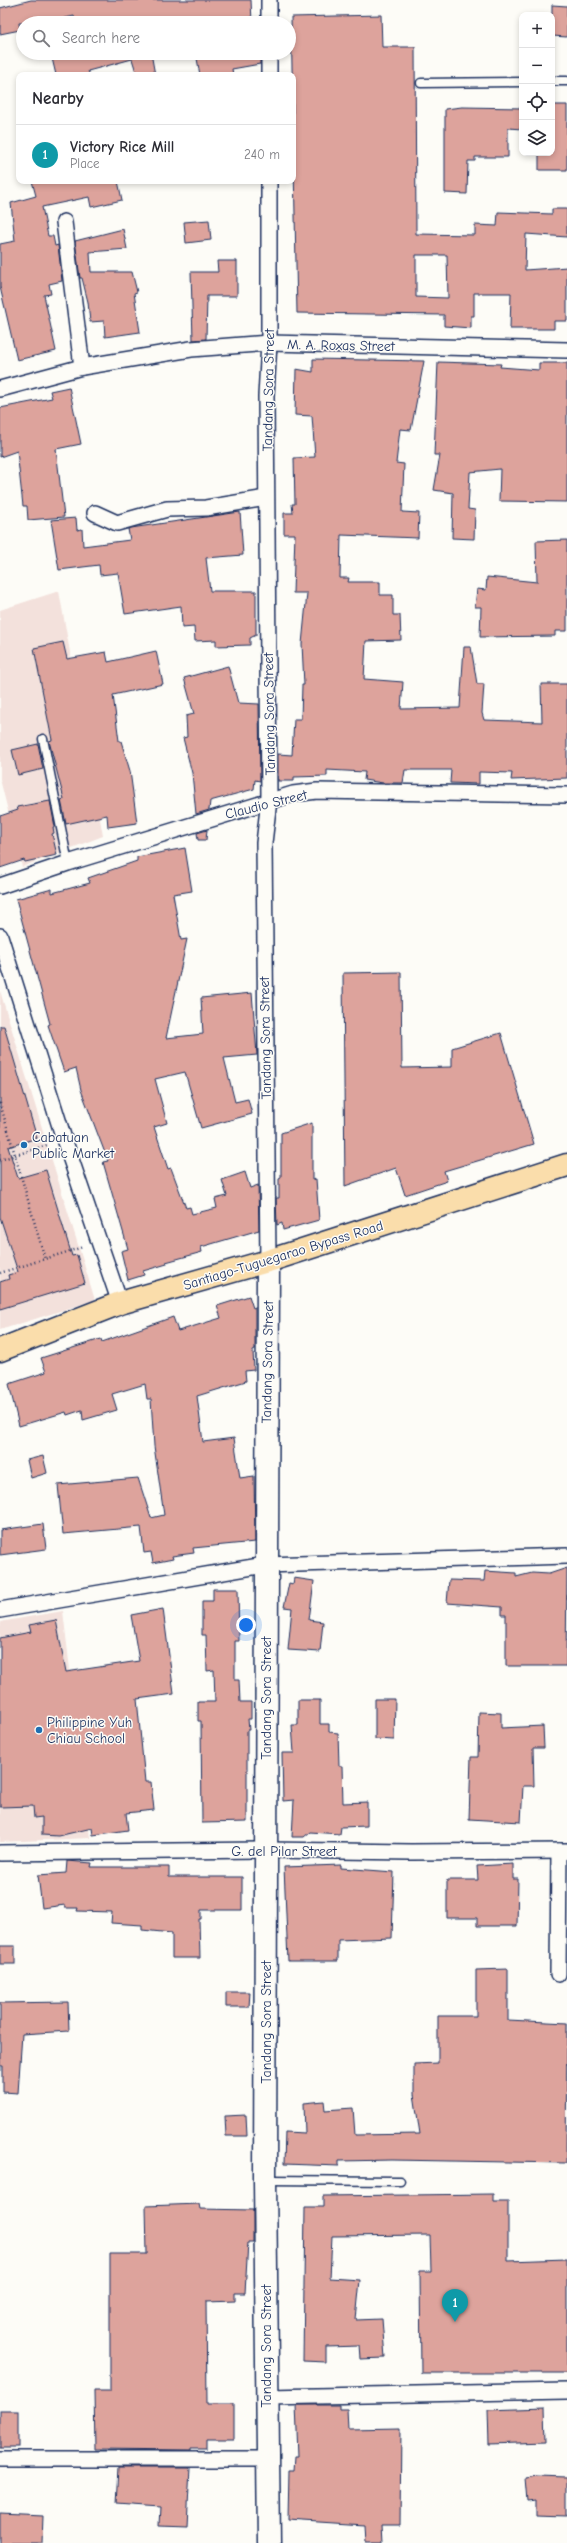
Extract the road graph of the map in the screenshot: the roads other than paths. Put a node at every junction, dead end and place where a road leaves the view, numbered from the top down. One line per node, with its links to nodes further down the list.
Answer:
1 (269, 0): 2 (street)
2 (269, 16)
3 (269, 60): 4 (street)
4 (269, 72)
5 (567, 81): 7 (lane)
6 (519, 82): 8 (lane)
7 (555, 82)
8 (421, 83)
9 (269, 184): 11 (street, Tandang Sora Street)
10 (64, 222): 13 (street)
11 (269, 343): 12 (street, M. A. Roxas Street); 13 (street, M. A. Roxas Street); 15 (street, Tandang Sora Street)
12 (567, 350)
13 (82, 367): 14 (street, M. A. Roxas Street)
14 (0, 389)
15 (266, 498): 16 (street); 19 (street, Tandang Sora Street)
16 (95, 513)
17 (43, 739): 20 (lane)
18 (567, 795): 19 (street, Claudio Street)
19 (270, 800): 20 (street, Claudio Street); 24 (street, Tandang Sora Street)
20 (68, 863): 21 (street, Claudio Street)
21 (0, 886)
22 (0, 936): 25 (street)
23 (567, 1165): 24 (highway, Santiago-Tuguegarao Bypass Road)
24 (268, 1261): 25 (highway, Santiago-Tuguegarao Bypass Road); 28 (street, Tandang Sora Street)
25 (120, 1303): 26 (highway, Santiago-Tuguegarao Bypass Road)
26 (0, 1350)
27 (567, 1556): 28 (street)
28 (266, 1565): 29 (street); 30 (street, Tandang Sora Street)
29 (0, 1610)
30 (267, 1850): 31 (street, G. del Pilar Street); 32 (street, G. del Pilar Street); 34 (street, Tandang Sora Street)
31 (563, 1851): 33 (street)
32 (0, 1853)
33 (558, 1974)
34 (265, 2180): 35 (lane); 37 (street, Tandang Sora Street)
35 (400, 2181)
36 (567, 2391): 37 (street)
37 (267, 2398): 39 (street, Tandang Sora Street)
38 (0, 2459): 39 (street)
39 (267, 2459): 40 (street, Tandang Sora Street)
40 (269, 2543)

